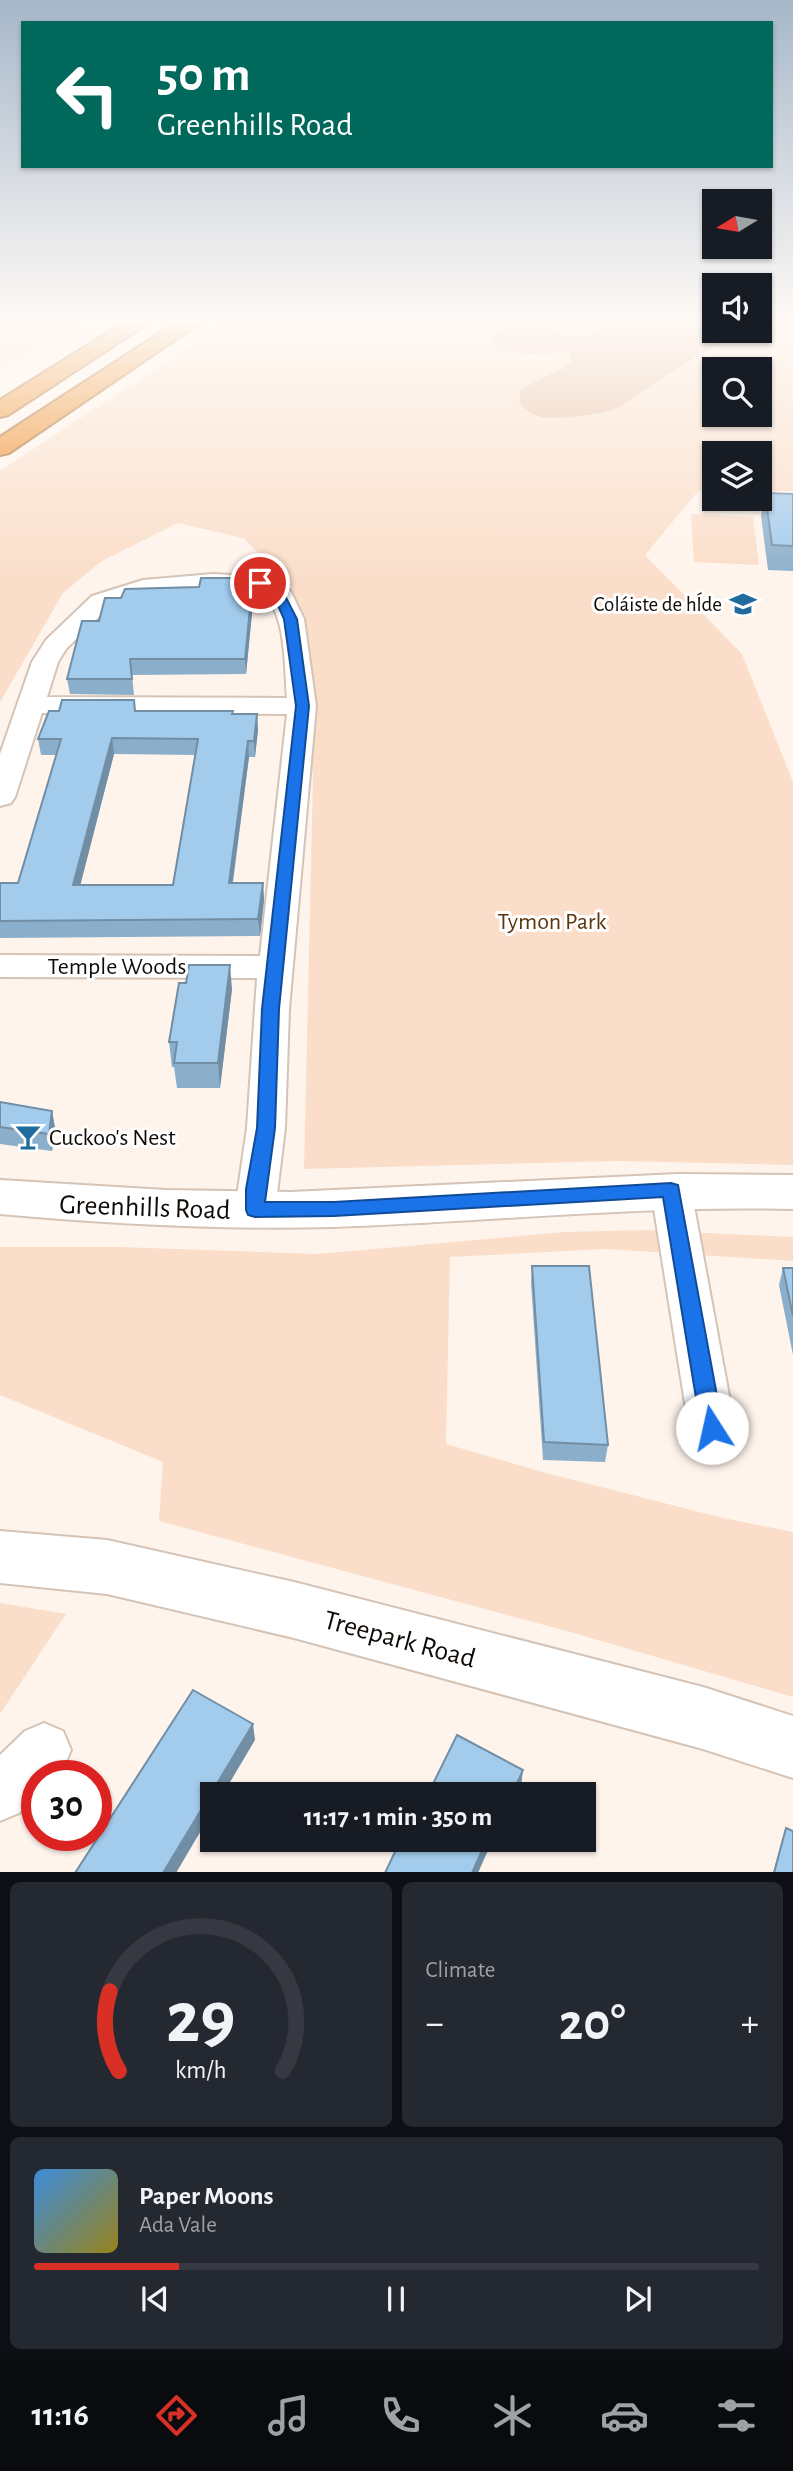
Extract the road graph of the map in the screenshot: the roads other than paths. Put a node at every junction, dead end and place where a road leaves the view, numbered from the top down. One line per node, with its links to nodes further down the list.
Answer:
1 (63, 407): 2 (highway)
2 (0, 449)
3 (32, 705): 4 (street); 4 (street); 5 (street)
4 (302, 706): 7 (street)
5 (0, 797)
6 (0, 966): 7 (street, Temple Woods)
7 (275, 967): 11 (street)
8 (671, 1190): 9 (main road, Greenhills Road); 11 (main road, Greenhills Road); 12 (street)
9 (793, 1192)
10 (0, 1198): 11 (main road, Greenhills Road)
11 (255, 1210)
12 (712, 1428)
13 (0, 1557): 14 (main road, Treepark Road)
14 (793, 1747)
15 (44, 1750): 16 (street)
16 (0, 1794)

